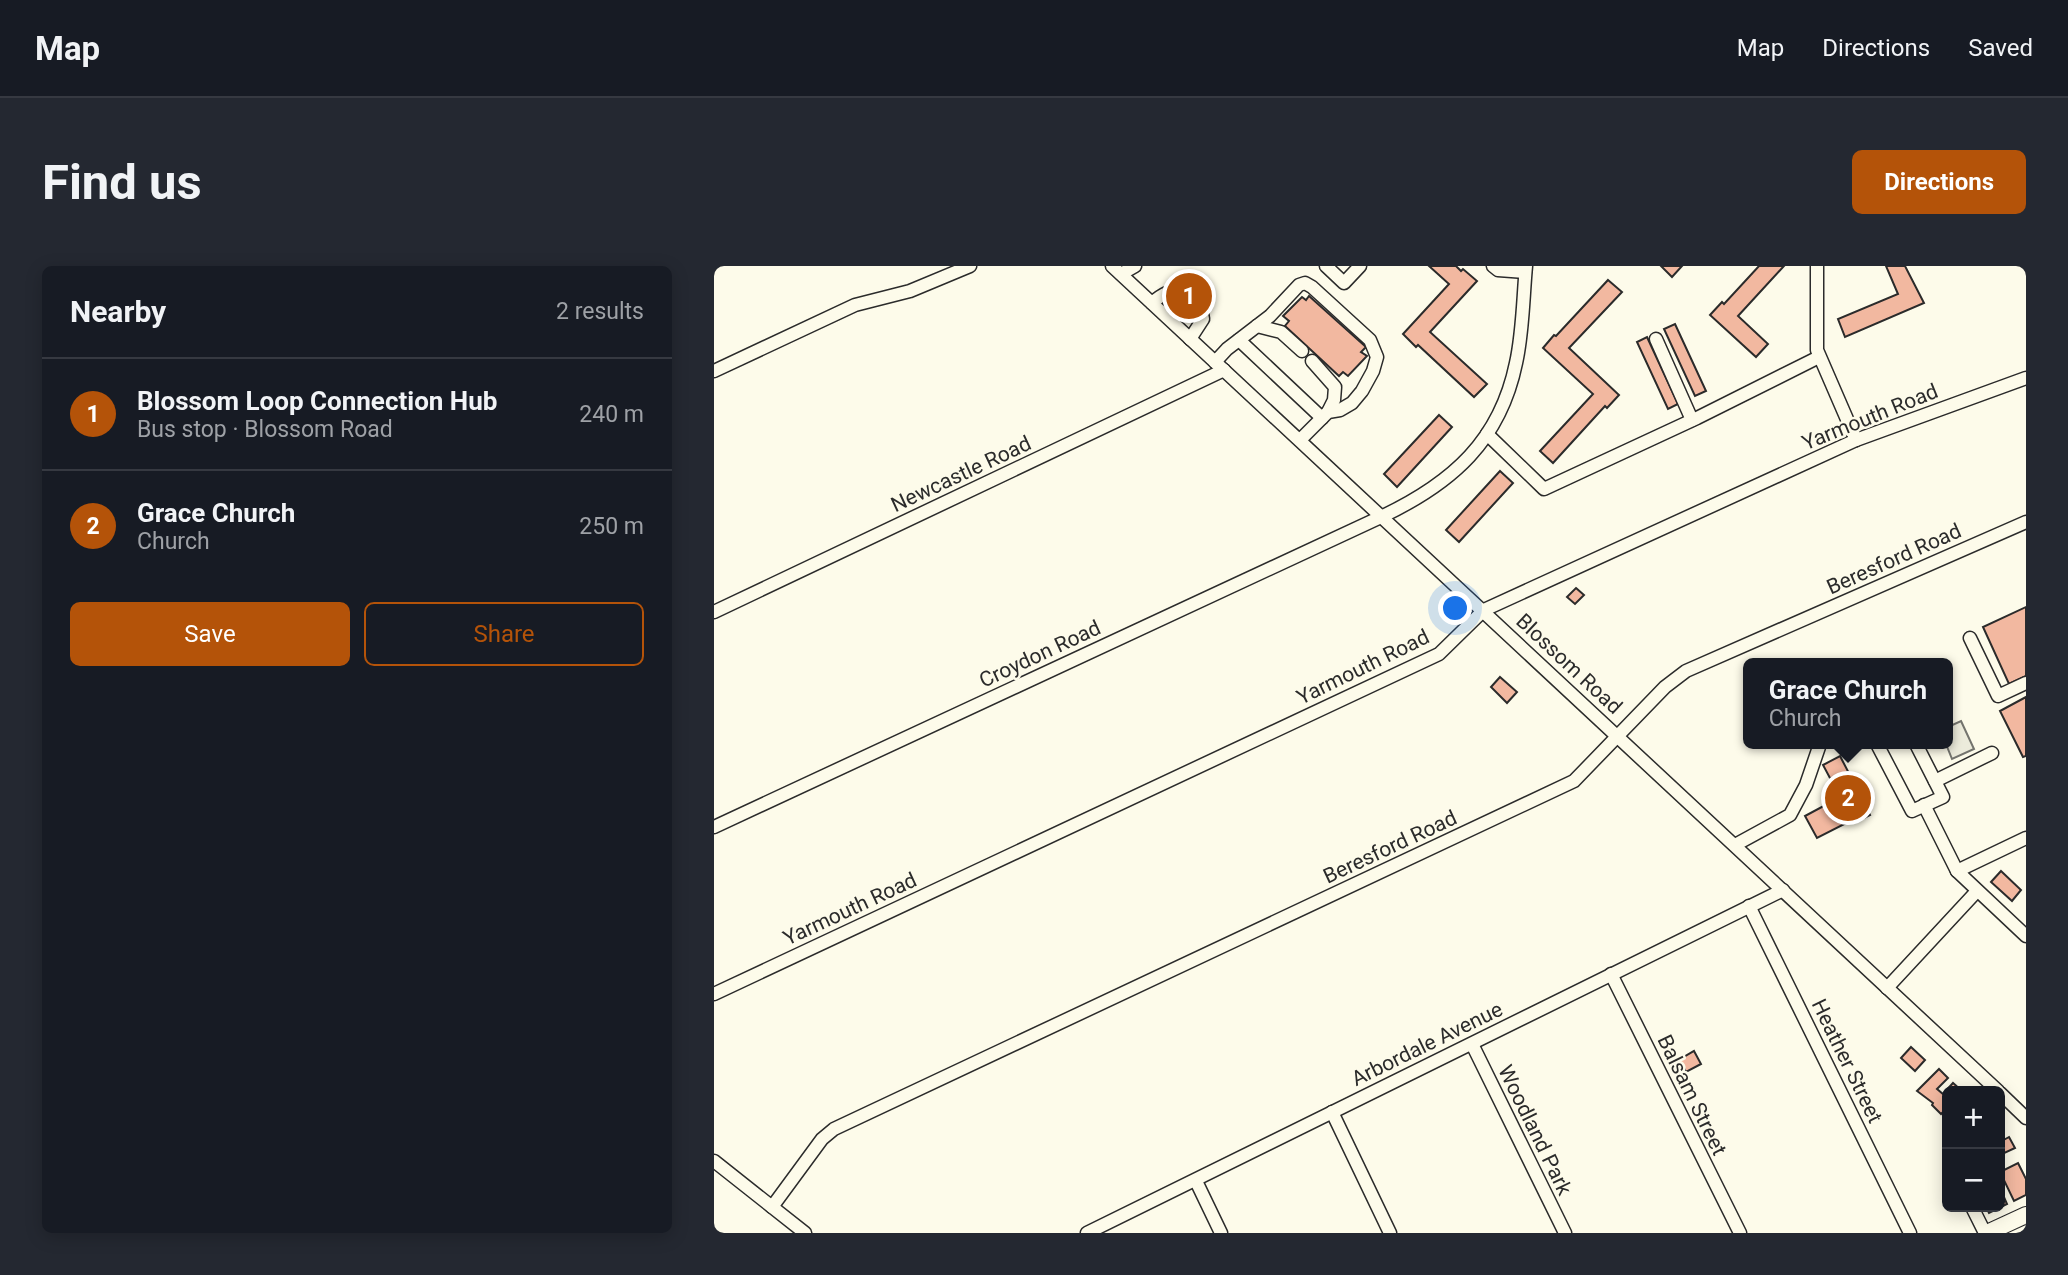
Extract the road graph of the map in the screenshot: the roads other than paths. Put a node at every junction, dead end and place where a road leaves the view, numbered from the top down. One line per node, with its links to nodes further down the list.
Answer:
1 (970, 266): 18 (street)
2 (1135, 266): 8 (street)
3 (1326, 266): 4 (street)
4 (1360, 266)
5 (1493, 266): 7 (street)
6 (1816, 266): 15 (street)
7 (1526, 269): 22 (street, Croydon Road)
8 (1117, 270): 9 (street, Blossom Road)
9 (1152, 303): 11 (street, Blossom Road); 11 (street)
10 (1257, 326): 13 (street, Newcastle Road); 14 (street); 20 (street, Newcastle Road)
11 (1190, 338): 17 (street, Blossom Road)
12 (1656, 339): 21 (street)
13 (1239, 340): 17 (street, Newcastle Road); 20 (street)
14 (1302, 351)
15 (1819, 357): 21 (street); 24 (street)
16 (1312, 361): 20 (street)
17 (1219, 366): 23 (street, Blossom Road); 28 (street, Newcastle Road)
18 (714, 370)
19 (2026, 378): 24 (street, Yarmouth Road)
20 (1325, 415): 23 (street)
21 (1692, 421): 22 (street)
22 (1487, 434): 25 (street, Croydon Road)
23 (1300, 440): 25 (street, Blossom Road)
24 (1856, 440): 27 (street, Yarmouth Road)
25 (1383, 516): 27 (street, Blossom Road); 38 (street, Croydon Road)
26 (2026, 522): 31 (street, Beresford Road)
27 (1484, 610): 31 (street, Blossom Road); 48 (street, Yarmouth Road)
28 (714, 612)
29 (1970, 639): 30 (street)
30 (2026, 683)
31 (1618, 736): 40 (street, Blossom Road); 56 (street, Beresford Road)
32 (1818, 749): 40 (street)
33 (1880, 749): 37 (street)
34 (1919, 749): 36 (street)
35 (1992, 753): 36 (street)
36 (1935, 781): 37 (street)
37 (1924, 805): 41 (street)
38 (714, 827)
39 (2026, 838): 41 (street)
40 (1735, 845): 42 (street, Blossom Road)
41 (1957, 871): 43 (street)
42 (1783, 890): 44 (street, Arbordale Avenue); 47 (street, Blossom Road)
43 (1977, 891): 45 (street); 47 (street)
44 (1749, 906): 46 (street, Arbordale Avenue); 65 (street, Heather Street)
45 (2026, 936)
46 (1611, 974): 49 (street, Arbordale Avenue); 64 (street, Balsam Street)
47 (1887, 988): 50 (street, Blossom Road)
48 (714, 994)
49 (1472, 1044): 52 (street, Arbordale Avenue); 63 (street, Woodland Park)
50 (1993, 1086)
51 (2005, 1107): 53 (street, Blossom Road)
52 (1332, 1112): 55 (street, Arbordale Avenue); 62 (street)
53 (2026, 1118)
54 (714, 1161): 56 (street)
55 (1196, 1181): 60 (street, Arbordale Avenue); 61 (street)
56 (772, 1207): 59 (street)
57 (1975, 1212): 66 (street)
58 (2026, 1215): 66 (main road)
59 (805, 1233)
60 (1087, 1233)
61 (1221, 1233)
62 (1390, 1233)
63 (1565, 1233)
64 (1740, 1233)
65 (1910, 1233)
66 (1986, 1233)

